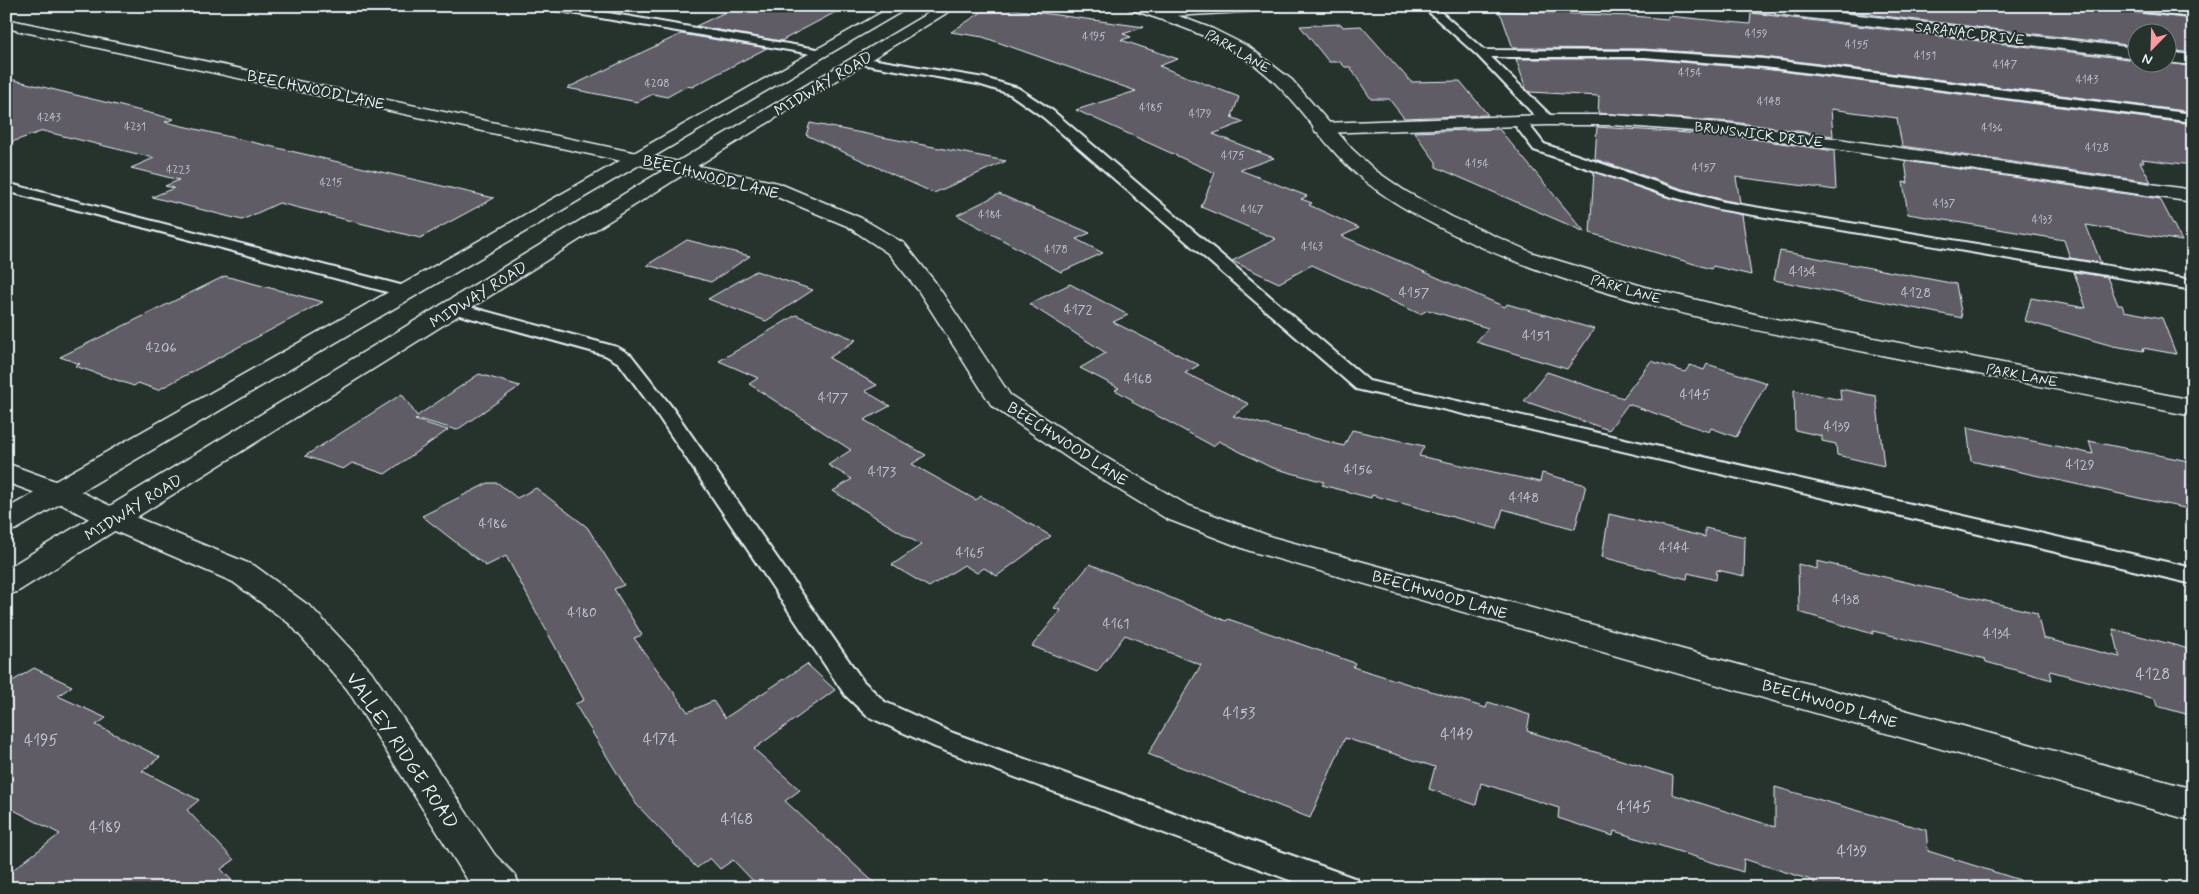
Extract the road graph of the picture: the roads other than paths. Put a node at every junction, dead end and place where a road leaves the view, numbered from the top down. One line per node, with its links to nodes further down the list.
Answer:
1 (548, 6): 13 (lane)
2 (904, 6): 13 (street, MIDWAY ROAD)
3 (951, 6): 17 (street, MIDWAY ROAD)
4 (1134, 6): 9 (street, PARK LANE)
5 (1280, 6): 9 (street)
6 (1427, 6): 14 (lane)
7 (1743, 6): 12 (street, SARANAC DRIVE)
8 (2120, 6): 10 (lane)
9 (1156, 13): 21 (street, PARK LANE)
10 (2193, 14)
11 (6, 23): 22 (street, BEECHWOOD LANE)
12 (2126, 52)
13 (823, 53): 22 (street, MIDWAY ROAD)
14 (1481, 53): 18 (lane); 20 (lane)
15 (2176, 58): 16 (street)
16 (2193, 60)
17 (859, 61): 23 (street, MIDWAY ROAD); 34 (lane)
18 (2193, 118)
19 (1518, 120): 20 (street, BRUNSWICK DRIVE); 21 (street, BRUNSWICK DRIVE); 26 (lane)
20 (1547, 120): 25 (street, BRUNSWICK DRIVE)
21 (1322, 128): 29 (street, PARK LANE)
22 (640, 158): 23 (street, BEECHWOOD LANE); 27 (street, MIDWAY ROAD)
23 (682, 167): 28 (street, MIDWAY ROAD); 36 (street, BEECHWOOD LANE)
24 (6, 186): 27 (lane)
25 (2193, 196)
26 (2193, 285)
27 (406, 292): 31 (street, MIDWAY ROAD)
28 (455, 308): 32 (street, MIDWAY ROAD); 38 (lane)
29 (2193, 408)
30 (6, 472): 31 (street, VALLEY RIDGE ROAD)
31 (59, 492): 32 (street, VALLEY RIDGE ROAD); 33 (street, MIDWAY ROAD)
32 (113, 519): 35 (street, MIDWAY ROAD); 37 (street, VALLEY RIDGE ROAD)
33 (6, 522)
34 (2193, 576)
35 (6, 584)
36 (2193, 805)
37 (501, 888)
38 (1347, 888)

